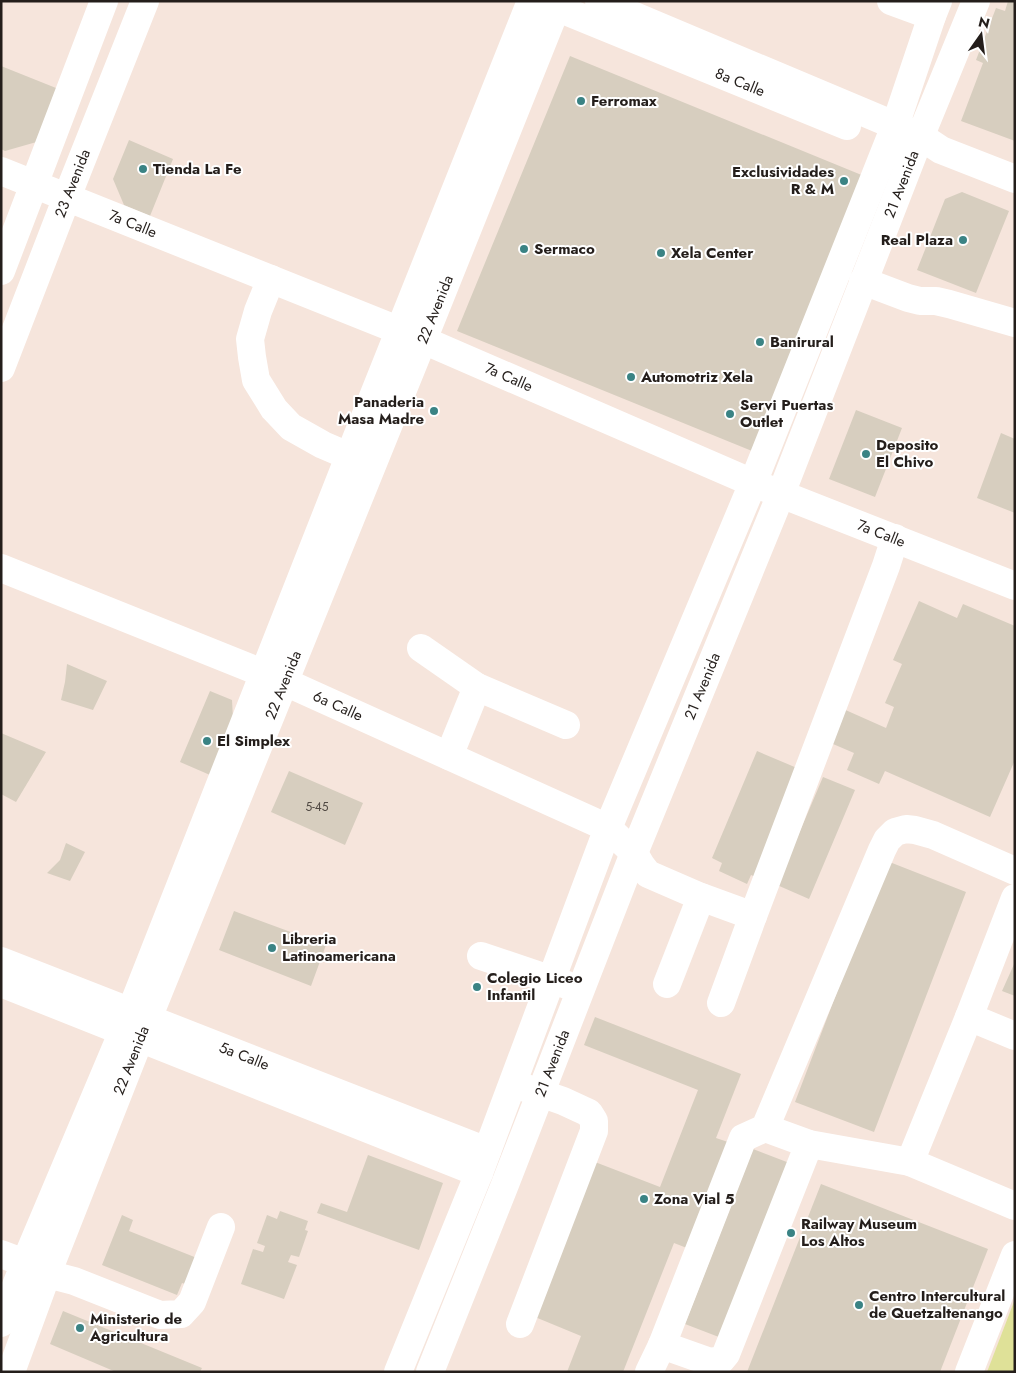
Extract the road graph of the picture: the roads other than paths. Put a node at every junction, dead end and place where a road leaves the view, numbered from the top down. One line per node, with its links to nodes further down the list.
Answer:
1 (104, 1): 12 (street)
2 (145, 1): 13 (street, 23 Avenida)
3 (599, 1): 8 (street, 8a Calle)
4 (891, 1): 7 (street)
5 (976, 1): 9 (street, 21 Avenida)
6 (547, 3): 8 (street, 8a Calle); 18 (street, 22 Avenida)
7 (935, 9): 8 (street, 21 Avenida)
8 (892, 134): 9 (street, 8a Calle); 21 (street, 21 Avenida)
9 (925, 146): 11 (street, 8a Calle); 16 (street, 21 Avenida)
10 (1, 171): 12 (street, 7a Calle)
11 (1015, 179)
12 (34, 185): 13 (street, 7a Calle); 14 (street)
13 (67, 197): 15 (street, 7a Calle); 19 (street, 23 Avenida)
14 (1, 271)
15 (272, 279): 18 (street, 7a Calle); 20 (street)
16 (863, 280): 17 (street); 22 (street, 21 Avenida)
17 (1015, 323)
18 (411, 335): 20 (street, 22 Avenida); 21 (street, 7a Calle)
19 (1, 368)
20 (360, 461): 27 (street, 22 Avenida)
21 (753, 483): 22 (street, 7a Calle); 31 (street, 21 Avenida)
22 (781, 494): 23 (street, 7a Calle); 32 (street, 21 Avenida)
23 (896, 538): 25 (street, 7a Calle); 36 (street)
24 (1, 568): 27 (street, 6a Calle)
25 (1015, 586)
26 (421, 648): 28 (street)
27 (274, 678): 30 (street, 6a Calle); 45 (street, 22 Avenida)
28 (477, 687): 29 (street); 30 (street)
29 (566, 725)
30 (450, 756): 31 (street, 6a Calle)
31 (608, 828): 32 (street, 6a Calle); 39 (street, 21 Avenida)
32 (634, 853): 34 (street, 6a Calle); 42 (street, 21 Avenida)
33 (1015, 871): 49 (street)
34 (701, 897): 36 (street, 6a Calle); 41 (street)
35 (1015, 898): 44 (street)
36 (753, 916): 43 (street)
37 (481, 956): 39 (street)
38 (1, 961): 45 (street, 5a Calle)
39 (551, 980): 42 (street); 47 (street, 21 Avenida)
40 (1, 983): 45 (street, 5a Calle)
41 (667, 984)
42 (581, 990): 48 (street, 21 Avenida)
43 (721, 1003)
44 (969, 1017): 46 (street); 52 (street)
45 (135, 1025): 51 (street, 5a Calle); 56 (street, 22 Avenida)
46 (1015, 1036)
47 (512, 1083): 48 (street); 51 (street, 21 Avenida)
48 (541, 1093): 58 (street); 60 (street, 21 Avenida)
49 (765, 1128): 50 (street); 59 (street)
50 (809, 1144): 52 (street); 59 (street)
51 (483, 1162): 62 (street, 21 Avenida)
52 (910, 1162): 53 (street)
53 (1015, 1206)
54 (221, 1227): 56 (street)
55 (1015, 1255): 64 (street)
56 (24, 1264): 57 (street, 22 Avenida); 61 (street, 22 Avenida)
57 (1, 1323)
58 (520, 1324)
59 (662, 1345): 63 (street)
60 (440, 1369)
61 (11, 1372)
62 (398, 1372)
63 (650, 1372)
64 (969, 1372)

